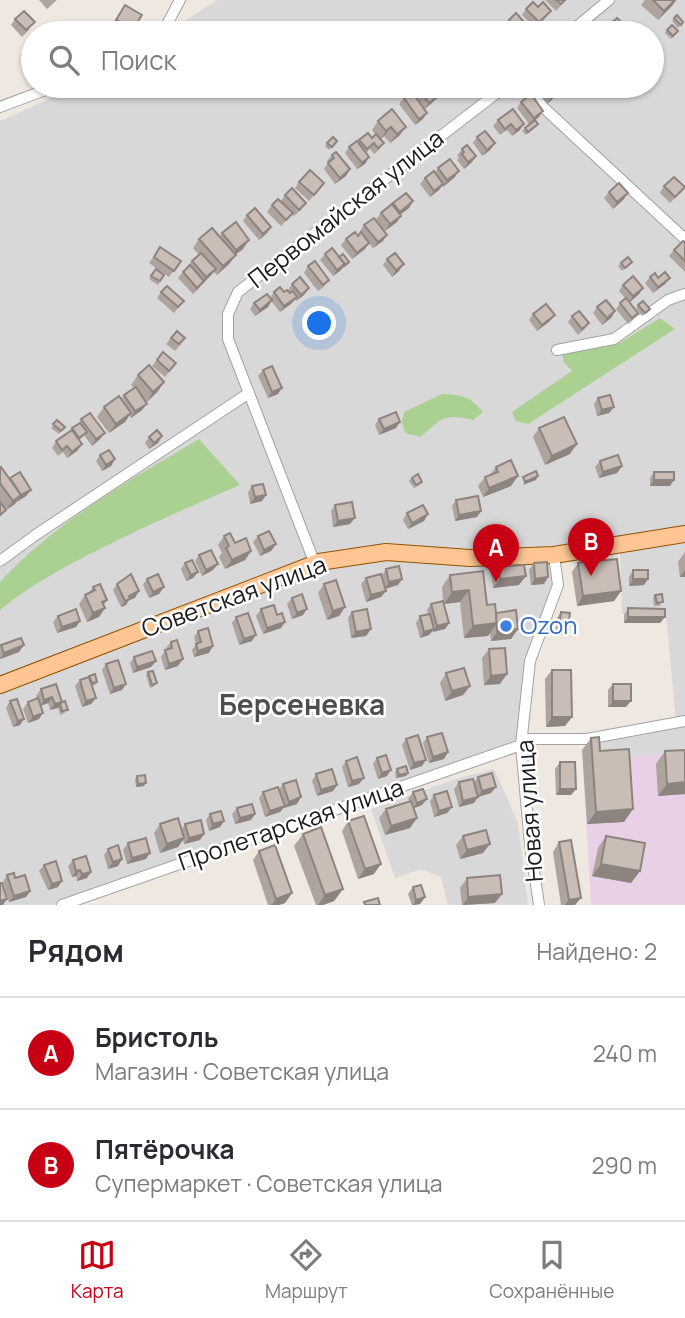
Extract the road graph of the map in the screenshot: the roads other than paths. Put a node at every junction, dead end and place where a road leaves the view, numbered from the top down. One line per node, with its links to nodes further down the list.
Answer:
1 (180, 0): 3 (street)
2 (609, 0): 4 (street)
3 (168, 21)
4 (584, 21)
5 (24, 98): 8 (street)
6 (490, 98): 12 (street, Первомайская улица)
7 (535, 98): 9 (street)
8 (0, 107)
9 (685, 239)
10 (685, 294): 11 (street)
11 (557, 349)
12 (249, 393): 15 (street); 16 (street, Первомайская улица)
13 (685, 534): 14 (main road, Советская улица)
14 (554, 555): 16 (main road, Советская улица); 19 (street, Новая улица)
15 (0, 562)
16 (316, 564): 17 (main road, Советская улица)
17 (0, 685)
18 (685, 721): 19 (street, Пролетарская улица)
19 (522, 742): 20 (street, Пролетарская улица); 21 (street, Новая улица)
20 (62, 905)
21 (538, 905)

